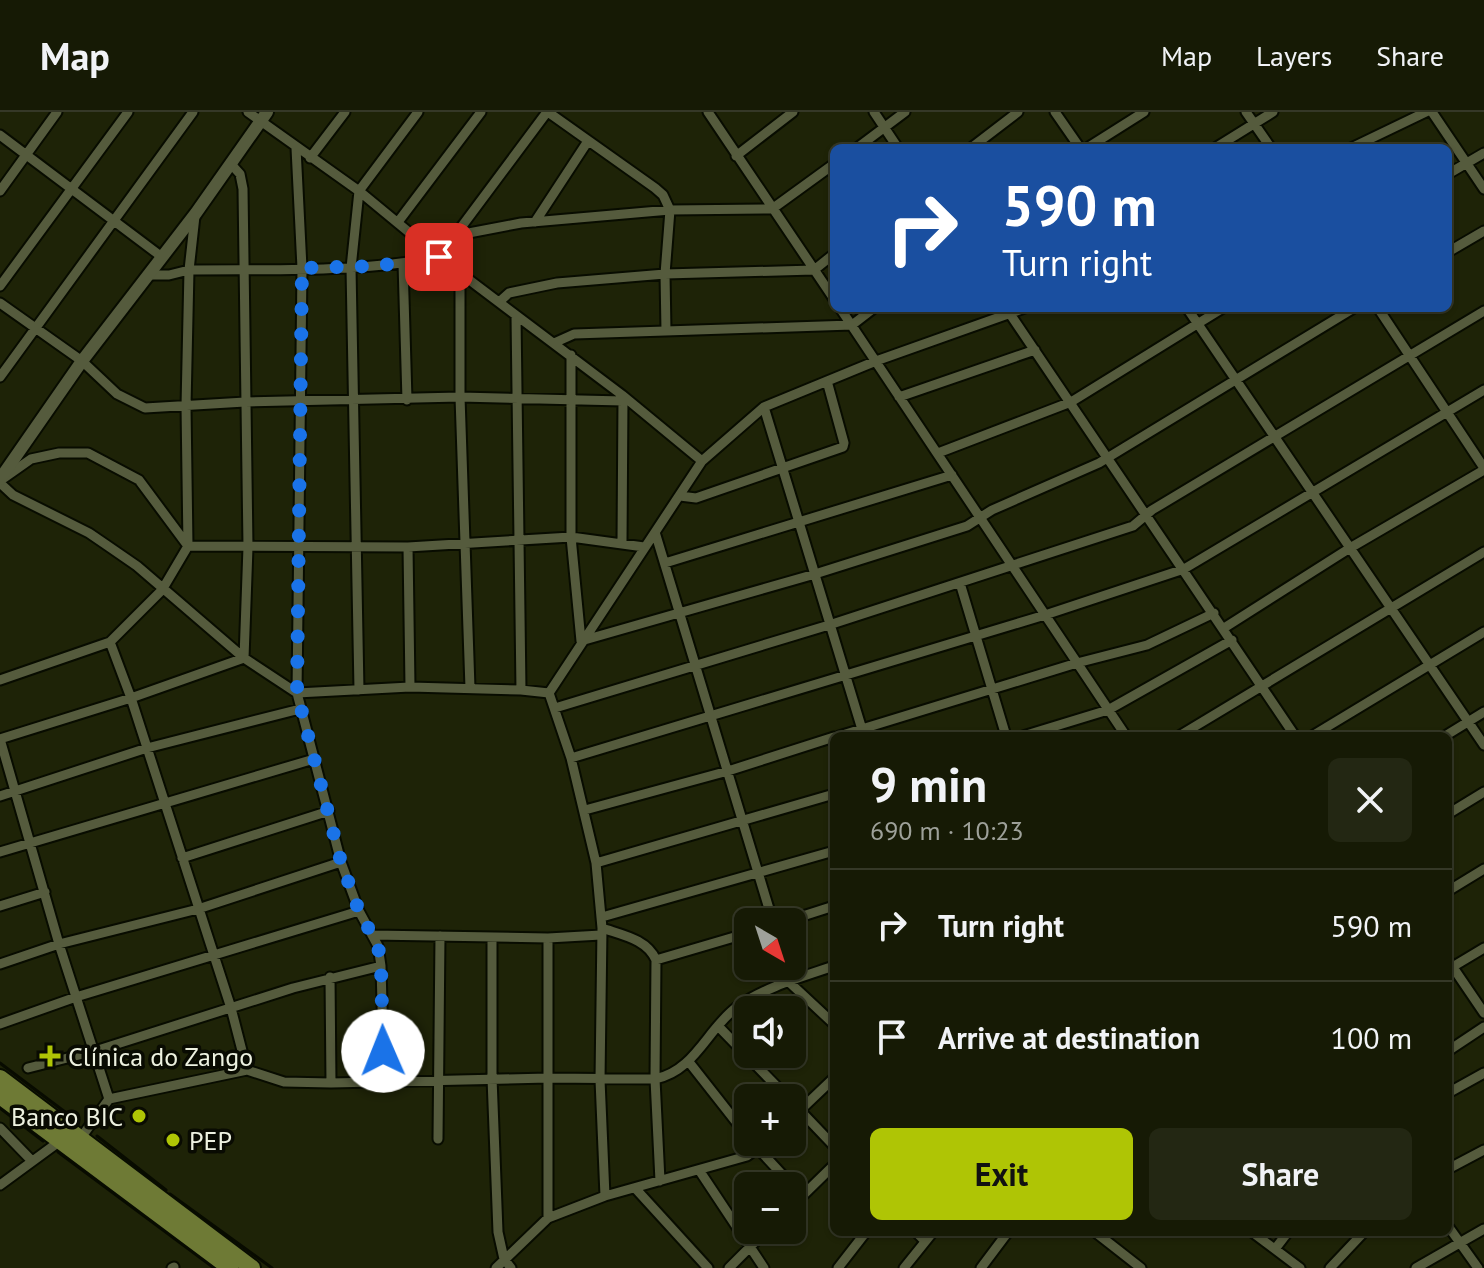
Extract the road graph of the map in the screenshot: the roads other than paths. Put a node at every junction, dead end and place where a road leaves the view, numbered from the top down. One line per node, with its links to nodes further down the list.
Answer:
1 (57, 112): 35 (street)
2 (128, 112): 42 (street)
3 (193, 112): 49 (street)
4 (248, 112): 20 (street)
5 (345, 112): 37 (street)
6 (418, 112): 45 (street)
7 (481, 112): 50 (street)
8 (547, 112): 24 (street); 53 (street)
9 (708, 112): 36 (street)
10 (793, 112): 36 (street)
11 (874, 112): 22 (street)
12 (905, 112): 22 (street)
13 (1018, 112): 27 (street)
14 (1055, 112): 28 (street)
15 (1144, 112): 29 (street)
16 (1246, 112): 21 (street)
17 (1273, 112): 21 (street)
18 (1426, 112): 32 (street)
19 (1432, 112): 39 (street)
20 (263, 116): 33 (street); 38 (street)
21 (1254, 124): 30 (street); 31 (street)
22 (884, 128): 25 (street); 26 (street)
23 (0, 135): 35 (street)
24 (588, 141): 47 (street); 51 (street)
25 (862, 144)
26 (895, 144)
27 (976, 144)
28 (1077, 144)
29 (1093, 144)
30 (1222, 144)
31 (1268, 144)
32 (1359, 144)
33 (296, 148): 37 (street); 59 (street)
34 (1484, 153): 39 (street)
35 (27, 155): 42 (street); 44 (street)
36 (736, 156): 46 (street)
37 (310, 158): 45 (street)
38 (230, 163): 48 (street); 61 (street)
39 (1467, 163): 41 (street); 43 (street)
40 (830, 167): 46 (street)
41 (1452, 172)
42 (72, 188): 49 (street); 67 (street)
43 (1484, 189)
44 (0, 191)
45 (359, 191): 50 (street); 60 (street)
46 (772, 209): 47 (street); 63 (street)
47 (670, 210): 51 (street); 65 (street)
48 (196, 213): 55 (street); 62 (street)
49 (115, 220): 55 (street); 83 (street)
50 (398, 222): 56 (street)
51 (535, 222): 53 (street)
52 (1484, 231): 54 (street)
53 (453, 236): 56 (street)
54 (1452, 250)
55 (162, 257): 66 (street)
56 (439, 257): 58 (street); 64 (street)
57 (830, 257): 63 (street)
58 (403, 263): 60 (street); 100 (street)
59 (302, 268): 60 (street); 61 (street); 102 (street)
60 (351, 268): 99 (street)
61 (244, 269): 62 (street); 103 (street)
62 (189, 270): 66 (street); 105 (street)
63 (814, 270): 65 (street); 68 (street)
64 (460, 273): 69 (street); 95 (street)
65 (665, 274): 69 (street); 84 (street)
66 (149, 275): 89 (street)
67 (0, 286)
68 (830, 293)
69 (499, 302): 80 (street)
70 (0, 303): 83 (street)
71 (1484, 311): 88 (street)
72 (843, 312): 82 (street)
73 (869, 312): 82 (street)
74 (1005, 312): 90 (street)
75 (1009, 312): 86 (street)
76 (1190, 312): 81 (street)
77 (1216, 312): 81 (street)
78 (1347, 312): 92 (street)
79 (1381, 312): 88 (street)
80 (516, 316): 85 (street); 98 (street)
81 (1198, 323): 92 (street); 104 (street)
82 (852, 325): 84 (street); 90 (street)
83 (35, 329): 89 (street); 91 (street)
84 (666, 331): 85 (street)
85 (554, 343): 87 (street)
86 (1035, 350): 96 (street); 104 (street)
87 (571, 355): 97 (street); 101 (street)
88 (1411, 356): 107 (street); 108 (street)
89 (82, 361): 105 (street); 115 (street)
90 (876, 361): 93 (street); 96 (street)
91 (0, 377)
92 (1236, 379): 108 (street); 110 (street)
93 (827, 381): 106 (street); 112 (street)
94 (1484, 390): 107 (street)
95 (460, 397): 98 (street); 100 (street); 124 (street)
96 (899, 397): 109 (street)
97 (622, 398): 101 (street); 111 (street); 125 (street)
98 (516, 399): 101 (street); 123 (street)
99 (354, 400): 100 (street); 102 (street); 129 (street)
100 (407, 400)
101 (570, 400): 122 (street)
102 (301, 401): 103 (street); 128 (street)
103 (245, 402): 105 (street); 127 (street)
104 (1071, 402): 109 (street); 110 (street)
105 (186, 406): 126 (street)
106 (764, 407): 111 (street); 112 (street)
107 (1448, 412): 113 (street); 116 (street)
108 (1273, 436): 116 (street); 118 (street)
109 (938, 453): 114 (street)
110 (1108, 457): 118 (street); 119 (street)
111 (702, 461): 117 (street)
112 (782, 469): 117 (street); 120 (street)
113 (1484, 469): 132 (street)
114 (952, 475): 119 (street); 120 (street)
115 (0, 481): 126 (street); 139 (street)
116 (1311, 492): 132 (street); 136 (street)
117 (680, 496): 121 (street)
118 (1146, 515): 135 (street); 136 (street)
119 (979, 517): 135 (street); 137 (street)
120 (799, 522): 134 (street); 137 (street)
121 (655, 532): 131 (street); 134 (street)
122 (571, 537): 123 (street); 125 (street); 149 (street)
123 (520, 539): 124 (street); 162 (street)
124 (465, 542): 130 (street); 159 (street)
125 (622, 543): 131 (street)
126 (188, 546): 127 (street); 139 (street)
127 (248, 547): 128 (street); 151 (street)
128 (299, 547): 129 (street); 163 (street)
129 (357, 547): 130 (street); 161 (street)
130 (408, 547): 158 (street)
131 (644, 547): 149 (street)
132 (1350, 548): 140 (street); 145 (street)
133 (1484, 552): 140 (street)
134 (665, 563): 142 (street)
135 (1012, 567): 138 (street); 143 (street)
136 (1184, 569): 141 (street); 143 (street)
137 (815, 574): 142 (street); 144 (street)
138 (960, 583): 144 (street); 147 (street)
139 (162, 590): 150 (street); 151 (street)
140 (1391, 608): 154 (street); 157 (street)
141 (1214, 613): 145 (street); 152 (street)
142 (679, 614): 149 (street); 153 (street)
143 (1045, 615): 147 (street); 152 (street)
144 (829, 625): 153 (street); 155 (street)
145 (1224, 628): 148 (street)
146 (1484, 632): 154 (street)
147 (976, 635): 155 (street); 160 (street)
148 (1232, 640): 157 (street); 168 (street)
149 (581, 641): 164 (street)
150 (110, 642): 156 (street); 165 (street)
151 (244, 658): 163 (street); 165 (street)
152 (1077, 663): 160 (street); 168 (street)
153 (696, 665): 166 (street); 170 (street)
154 (1429, 666): 171 (street); 178 (street)
155 (844, 676): 170 (street); 172 (street)
156 (0, 680)
157 (1263, 686): 176 (street); 177 (street)
158 (410, 687): 159 (street); 161 (street)
159 (470, 688): 162 (street)
160 (992, 689): 172 (street); 173 (street)
161 (359, 690): 163 (street)
162 (521, 690): 164 (street)
163 (297, 693): 167 (street)
164 (549, 693): 166 (street)
165 (131, 698): 180 (street); 183 (street)
166 (555, 708): 184 (street)
167 (300, 709): 183 (street); 185 (street)
168 (1108, 710): 174 (street); 175 (street)
169 (1484, 712): 171 (street)
170 (712, 716): 184 (street); 186 (street)
171 (1468, 722): 179 (street); 182 (street)
172 (863, 732)
173 (1005, 732)
174 (1036, 732)
175 (1123, 732)
176 (1186, 732)
177 (1292, 732)
178 (1319, 732)
179 (1452, 732)
180 (0, 739): 187 (street)
181 (830, 739): 186 (street)
182 (1484, 745)
183 (147, 748): 187 (street); 191 (street)
184 (571, 758): 192 (street)
185 (314, 759): 191 (street); 193 (street)
186 (728, 771): 192 (street); 195 (street)
187 (16, 791): 190 (street); 196 (street)
188 (1484, 792): 194 (street)
189 (830, 795): 195 (street)
190 (0, 796)
191 (165, 803): 196 (street); 199 (street)
192 (585, 810): 201 (street)
193 (329, 811): 199 (street); 200 (street)
194 (1452, 812)
195 (742, 821): 201 (street); 203 (street)
196 (31, 843): 197 (street); 205 (street)
197 (0, 852)
198 (830, 852): 203 (street)
199 (182, 858): 209 (street)
200 (341, 862): 209 (street); 210 (street)
201 (596, 863): 212 (street)
202 (1484, 869): 204 (street)
203 (757, 874): 208 (street); 212 (street)
204 (1452, 889)
205 (45, 892): 206 (street); 218 (street)
206 (0, 906)
207 (830, 907): 211 (street)
208 (768, 908)
209 (198, 909): 218 (street); 220 (street)
210 (359, 911): 213 (street); 220 (street)
211 (806, 915)
212 (602, 927): 217 (street); 221 (street); 248 (street)
213 (372, 935): 214 (street); 224 (street)
214 (440, 936): 215 (street); 247 (street)
215 (492, 937): 217 (street); 243 (street)
216 (734, 937): 221 (street)
217 (548, 938): 244 (street)
218 (59, 944): 222 (street); 229 (street)
219 (1484, 948): 223 (street)
220 (213, 956): 229 (street); 230 (street)
221 (656, 960): 245 (street)
222 (0, 964)
223 (1452, 965)
224 (381, 966): 227 (street); 246 (street)
225 (830, 967): 228 (street)
226 (1452, 969): 231 (street)
227 (330, 977): 230 (street); 250 (street)
228 (789, 982): 232 (street); 234 (street)
229 (76, 997): 233 (street); 237 (street)
230 (231, 1008): 237 (street); 240 (street)
231 (1484, 1013)
232 (830, 1020)
233 (0, 1024)
234 (718, 1026): 238 (street); 251 (street)
235 (1484, 1027): 236 (street)
236 (1452, 1048)
237 (95, 1051): 239 (street); 254 (street)
238 (689, 1062): 245 (street); 256 (street)
239 (28, 1068)
240 (247, 1070): 250 (street); 254 (street)
241 (1484, 1073): 252 (street)
242 (0, 1078): 259 (main road)
243 (492, 1078): 244 (street); 247 (street); 292 (street)
244 (548, 1078): 248 (street); 276 (street)
245 (655, 1079): 248 (street); 271 (street)
246 (384, 1080): 247 (street); 250 (street)
247 (439, 1080): 260 (street)
248 (600, 1080): 275 (street)
249 (830, 1082): 255 (street)
250 (331, 1083)
251 (774, 1084)
252 (1452, 1091)
253 (0, 1096): 261 (main road)
254 (109, 1099): 259 (street)
255 (806, 1105)
256 (734, 1120)
257 (806, 1122): 262 (street)
258 (0, 1128): 266 (street)
259 (80, 1139): 294 (main road)
260 (438, 1139)
261 (60, 1141): 266 (street); 293 (main road)
262 (830, 1143)
263 (1484, 1150): 267 (street)
264 (747, 1156): 269 (street)
265 (764, 1156): 270 (street)
266 (31, 1160): 272 (street)
267 (1452, 1167)
268 (830, 1169): 274 (street)
269 (699, 1170): 271 (street); 290 (street)
270 (779, 1172)
271 (660, 1181): 273 (street)
272 (0, 1185)
273 (635, 1188): 275 (street); 297 (street)
274 (806, 1192)
275 (605, 1196): 276 (street)
276 (548, 1218): 292 (street)
277 (1484, 1229): 288 (street)
278 (1452, 1232): 288 (street)
279 (863, 1236): 300 (street)
280 (920, 1236): 287 (street)
281 (929, 1236): 287 (street)
282 (1005, 1236): 302 (street)
283 (1100, 1236): 303 (street)
284 (1257, 1236): 291 (street)
285 (1285, 1236): 291 (street)
286 (1360, 1236): 305 (street)
287 (925, 1241): 301 (street)
288 (1460, 1243): 306 (street); 307 (street)
289 (754, 1244): 290 (street)
290 (750, 1248): 298 (street); 299 (street)
291 (1275, 1249): 304 (street)
292 (504, 1259): 295 (street); 296 (street)
293 (230, 1268)
294 (252, 1268)
295 (496, 1268)
296 (511, 1268)
297 (708, 1268)
298 (729, 1268)
299 (764, 1268)
300 (838, 1268)
301 (904, 1268)
302 (981, 1268)
303 (1141, 1268)
304 (1300, 1268)
305 (1330, 1268)
306 (1416, 1268)
307 (1478, 1268)

